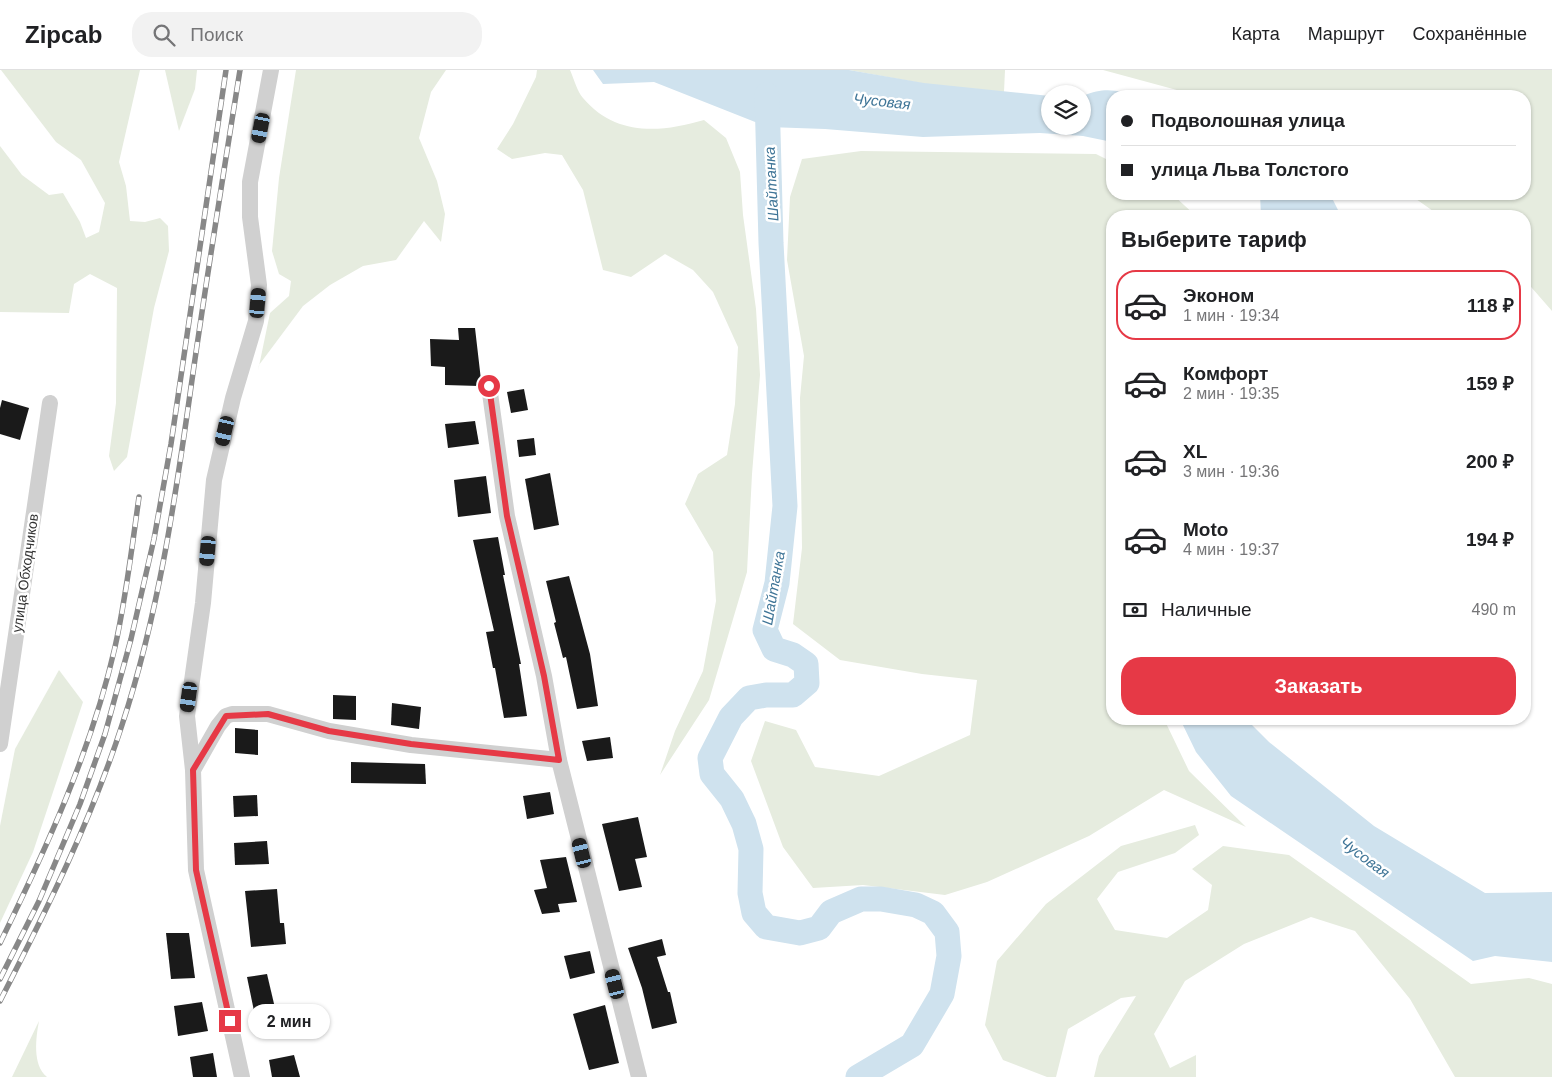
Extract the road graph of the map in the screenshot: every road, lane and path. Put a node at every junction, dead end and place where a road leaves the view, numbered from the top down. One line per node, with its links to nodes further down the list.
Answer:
1 (271, 70): 6 (street)
2 (489, 386): 5 (street)
3 (50, 403): 4 (street, улица Обходчиков)
4 (0, 744)
5 (559, 760): 6 (street); 8 (street)
6 (193, 770): 7 (street)
7 (242, 1077)
8 (639, 1077)

